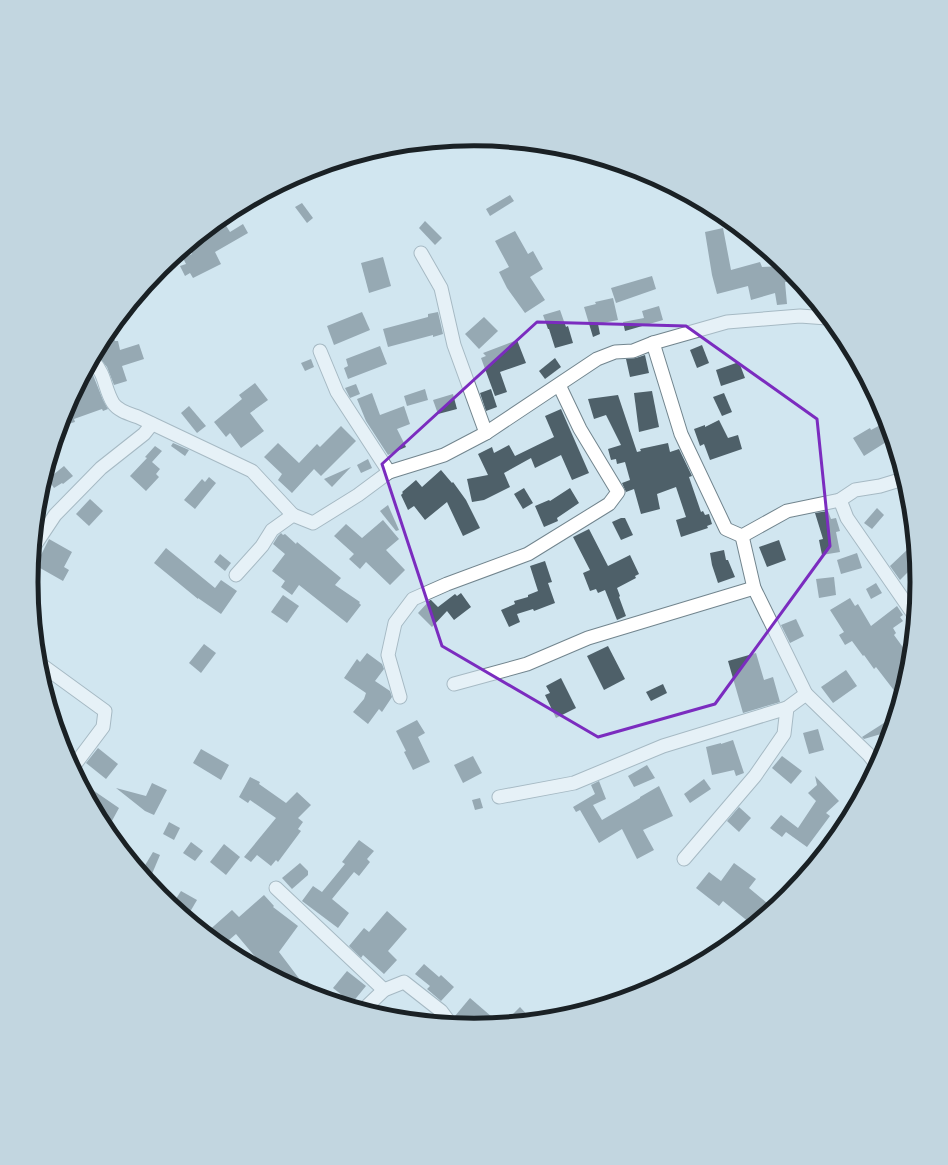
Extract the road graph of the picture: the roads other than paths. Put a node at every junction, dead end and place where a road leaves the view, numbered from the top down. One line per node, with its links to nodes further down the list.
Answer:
1 (421, 253): 8 (street)
2 (820, 318): 3 (street)
3 (653, 343): 6 (street); 14 (street)
4 (320, 351): 9 (street)
5 (96, 364): 7 (street)
6 (559, 385): 8 (street); 21 (street)
7 (152, 424): 12 (street); 13 (street)
8 (486, 433): 9 (street)
9 (389, 472): 12 (street)
10 (898, 481): 11 (street)
11 (840, 500): 14 (street); 17 (street)
12 (293, 515): 15 (street)
13 (41, 536)
14 (742, 536): 16 (street)
15 (236, 575)
16 (754, 588): 19 (street); 20 (street)
17 (909, 608)
18 (46, 668): 24 (street)
19 (454, 684)
20 (806, 694): 22 (street); 23 (street)
21 (400, 697)
22 (787, 708): 25 (street); 26 (street)
23 (872, 760)
24 (77, 762)
25 (499, 796)
26 (684, 859)
27 (276, 888): 28 (street)
28 (384, 990): 29 (street); 30 (street)
29 (368, 1005)
30 (447, 1018)

